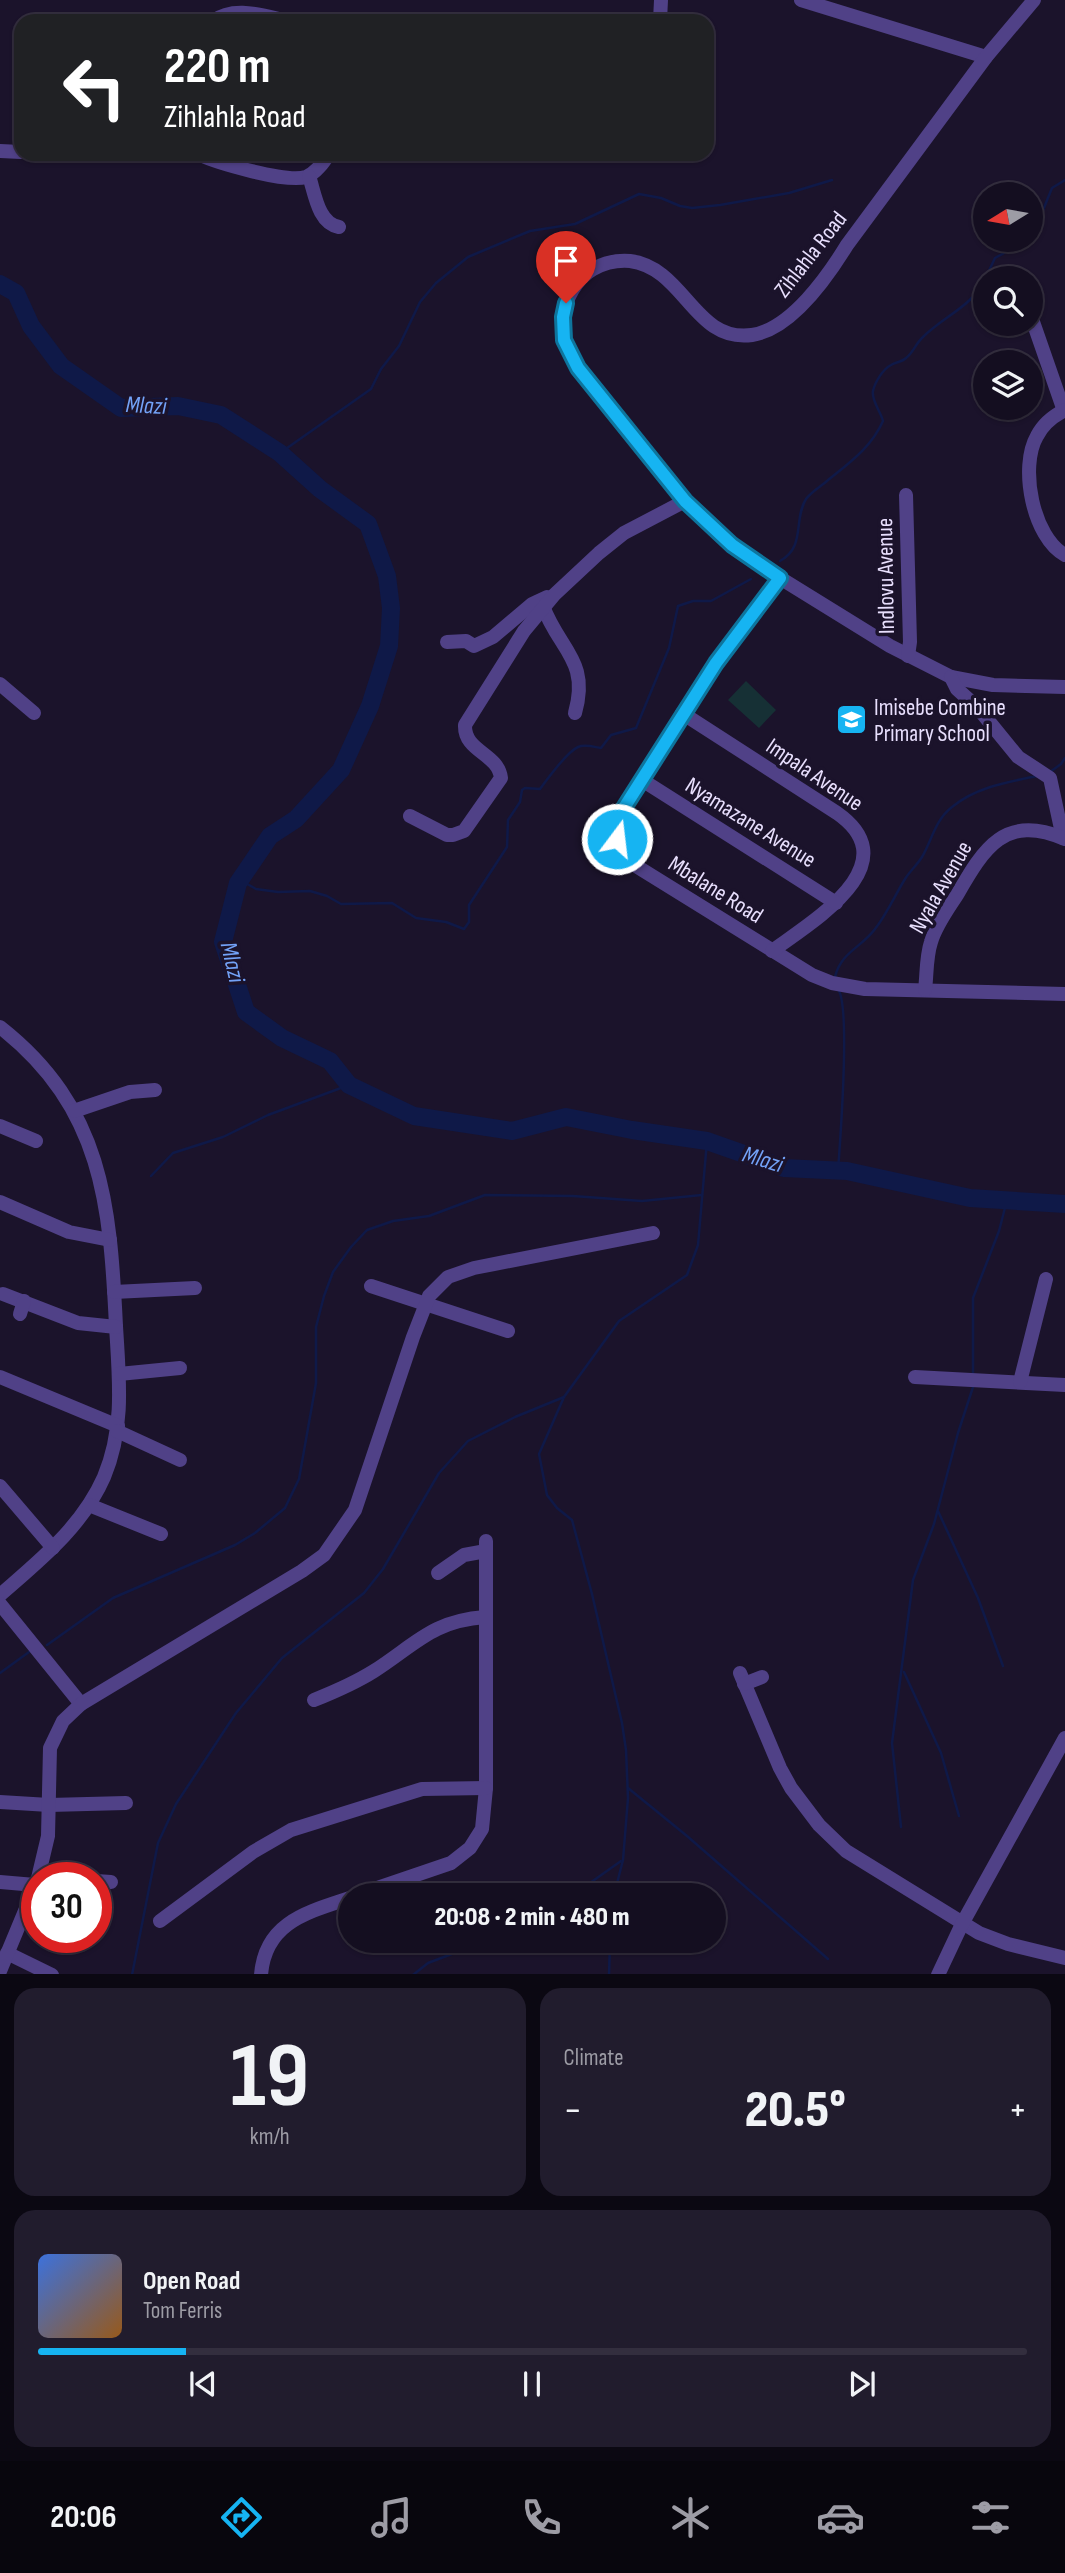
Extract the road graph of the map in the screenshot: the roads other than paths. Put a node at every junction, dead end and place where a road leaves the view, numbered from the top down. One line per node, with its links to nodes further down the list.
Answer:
1 (801, 0): 5 (street)
2 (1034, 0): 5 (street, Zihlahla Road)
3 (225, 14): 4 (street)
4 (248, 14)
5 (986, 57): 13 (street, Zihlahla Road)
6 (224, 161): 8 (street)
7 (324, 161): 8 (street)
8 (309, 176): 9 (street)
9 (340, 227)
10 (1038, 336): 11 (street)
11 (1065, 410): 14 (street)
12 (906, 495): 19 (street, Indlovu Avenue)
13 (685, 501): 15 (street, Zihlahla Road); 16 (street)
14 (1065, 555)
15 (780, 578): 19 (street, Zihlahla Road); 25 (street, Mbalane Road)
16 (554, 595): 17 (street); 18 (street)
17 (543, 606): 24 (street); 27 (street)
18 (447, 642)
19 (908, 656): 20 (street, Zihlahla Road)
20 (951, 677): 22 (street, Zihlahla Road); 28 (street)
21 (0, 684): 23 (street)
22 (1065, 687)
23 (34, 713)
24 (575, 713)
25 (682, 713): 26 (street, Mbalane Road); 29 (street, Impala Avenue)
26 (642, 780): 29 (street, Nyamazane Avenue); 30 (street, Mbalane Road)
27 (410, 816)
28 (1064, 838): 31 (street, Nyala Avenue)
29 (836, 903): 30 (street, Impala Avenue)
30 (772, 951): 31 (street, Mbalane Road)
31 (925, 990): 32 (street, Mbalane Road)
32 (1065, 994)
33 (0, 1027): 35 (street)
34 (155, 1090): 35 (street)
35 (74, 1111): 40 (street)
36 (0, 1126): 37 (street)
37 (36, 1141)
38 (0, 1202): 40 (street)
39 (653, 1233): 46 (street)
40 (110, 1240): 44 (street)
41 (1046, 1279): 53 (street)
42 (371, 1286): 46 (street)
43 (195, 1288): 44 (street)
44 (114, 1292): 47 (street)
45 (3, 1294): 47 (street)
46 (425, 1304): 48 (street); 67 (street)
47 (116, 1327): 50 (street)
48 (508, 1331)
49 (180, 1368): 50 (street)
50 (119, 1374): 55 (street)
51 (0, 1377): 55 (street)
52 (915, 1377): 53 (street)
53 (1020, 1382): 54 (street)
54 (1065, 1385)
55 (118, 1429): 56 (street); 58 (street)
56 (180, 1460)
57 (0, 1486): 60 (street)
58 (89, 1505): 59 (street); 60 (street)
59 (161, 1534)
60 (53, 1548): 62 (street)
61 (438, 1573): 64 (street)
62 (0, 1595)
63 (0, 1604): 67 (street)
64 (485, 1617): 66 (street); 69 (street)
65 (762, 1676): 80 (street)
66 (323, 1701)
67 (81, 1704): 72 (street)
68 (1065, 1738): 80 (street)
69 (486, 1788): 76 (street); 78 (street)
70 (0, 1802): 72 (street)
71 (126, 1803): 72 (street)
72 (49, 1805): 73 (street)
73 (42, 1862)
74 (0, 1882): 75 (street)
75 (21, 1882)
76 (393, 1883)
77 (338, 1902): 85 (street)
78 (163, 1913)
79 (21, 1920): 81 (street)
80 (962, 1924): 82 (street); 86 (street)
81 (7, 1953): 83 (street); 84 (street)
82 (1065, 1958)
83 (0, 1971)
84 (50, 1974)
85 (261, 1974)
86 (938, 1974)

